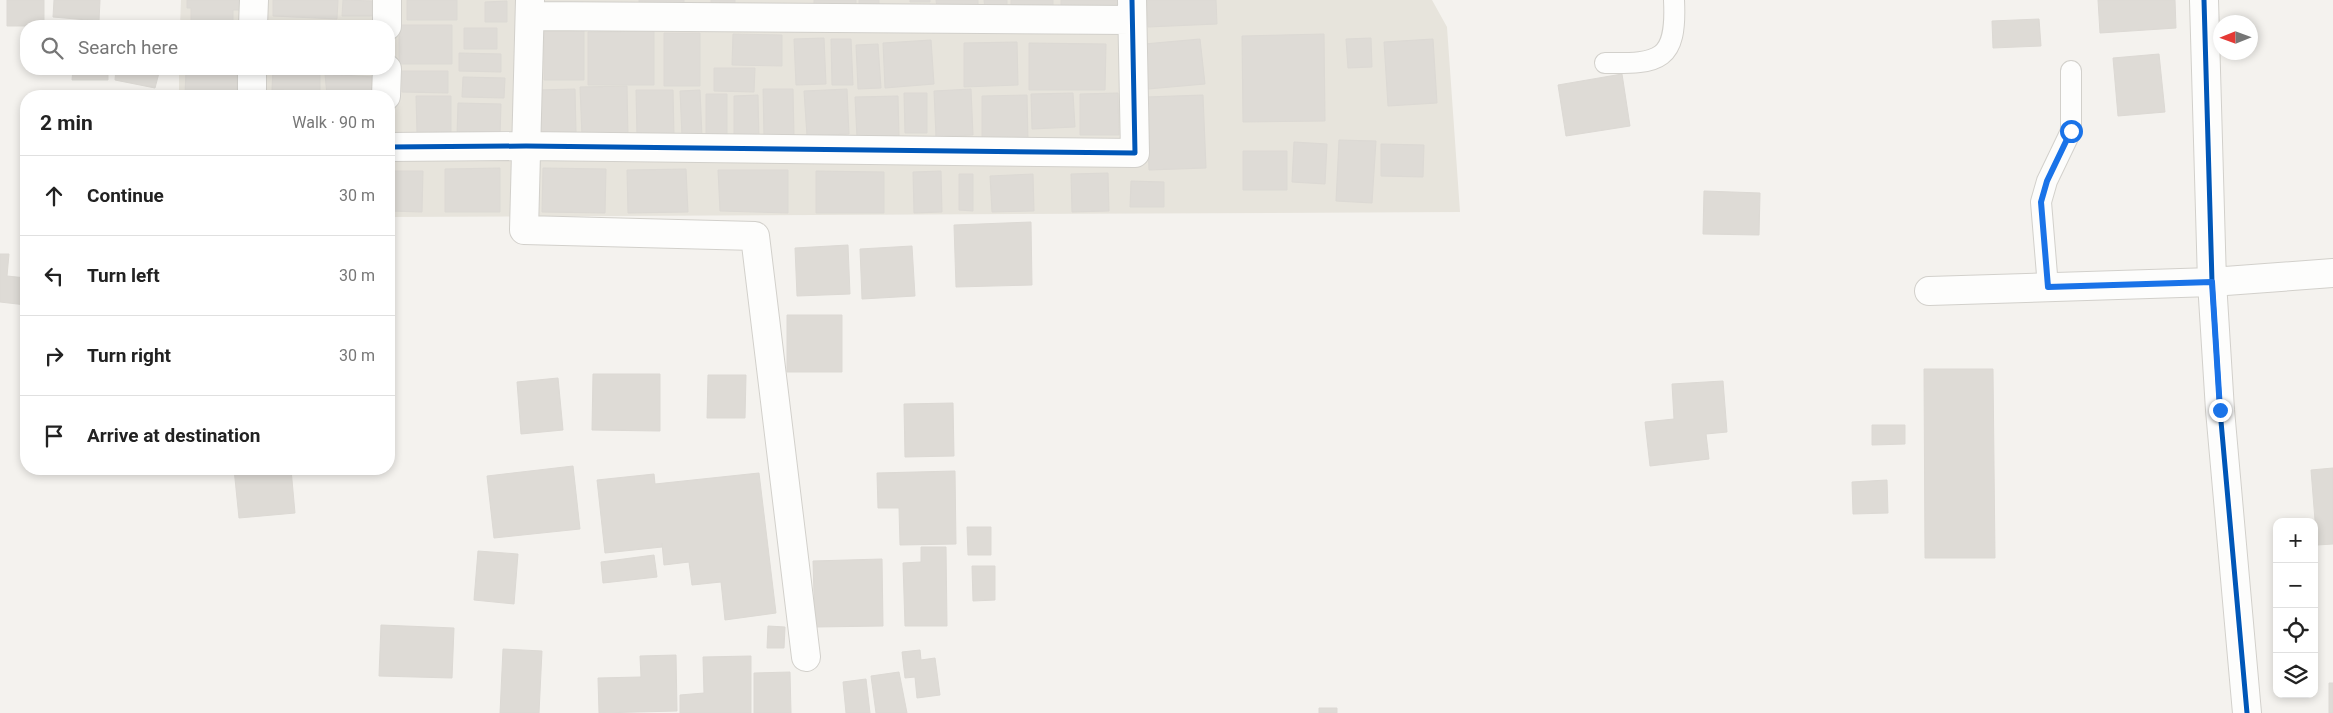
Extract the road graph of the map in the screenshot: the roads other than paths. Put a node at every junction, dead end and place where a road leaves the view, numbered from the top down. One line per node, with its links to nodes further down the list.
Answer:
1 (254, 0): 7 (street)
2 (387, 0): 8 (street)
3 (1674, 0): 9 (lane)
4 (2204, 0): 18 (street)
5 (530, 8): 6 (street); 15 (street)
6 (1132, 10): 15 (street)
7 (253, 20)
8 (387, 20)
9 (1605, 63)
10 (2071, 71): 19 (lane)
11 (252, 75): 13 (street)
12 (387, 75): 14 (street)
13 (252, 90)
14 (386, 90)
15 (526, 146): 16 (street); 21 (street)
16 (395, 147)
17 (2333, 273): 18 (street)
18 (2212, 282): 19 (street); 22 (street)
19 (2048, 287): 20 (street)
20 (1929, 291)
21 (806, 657)
22 (2248, 713)

